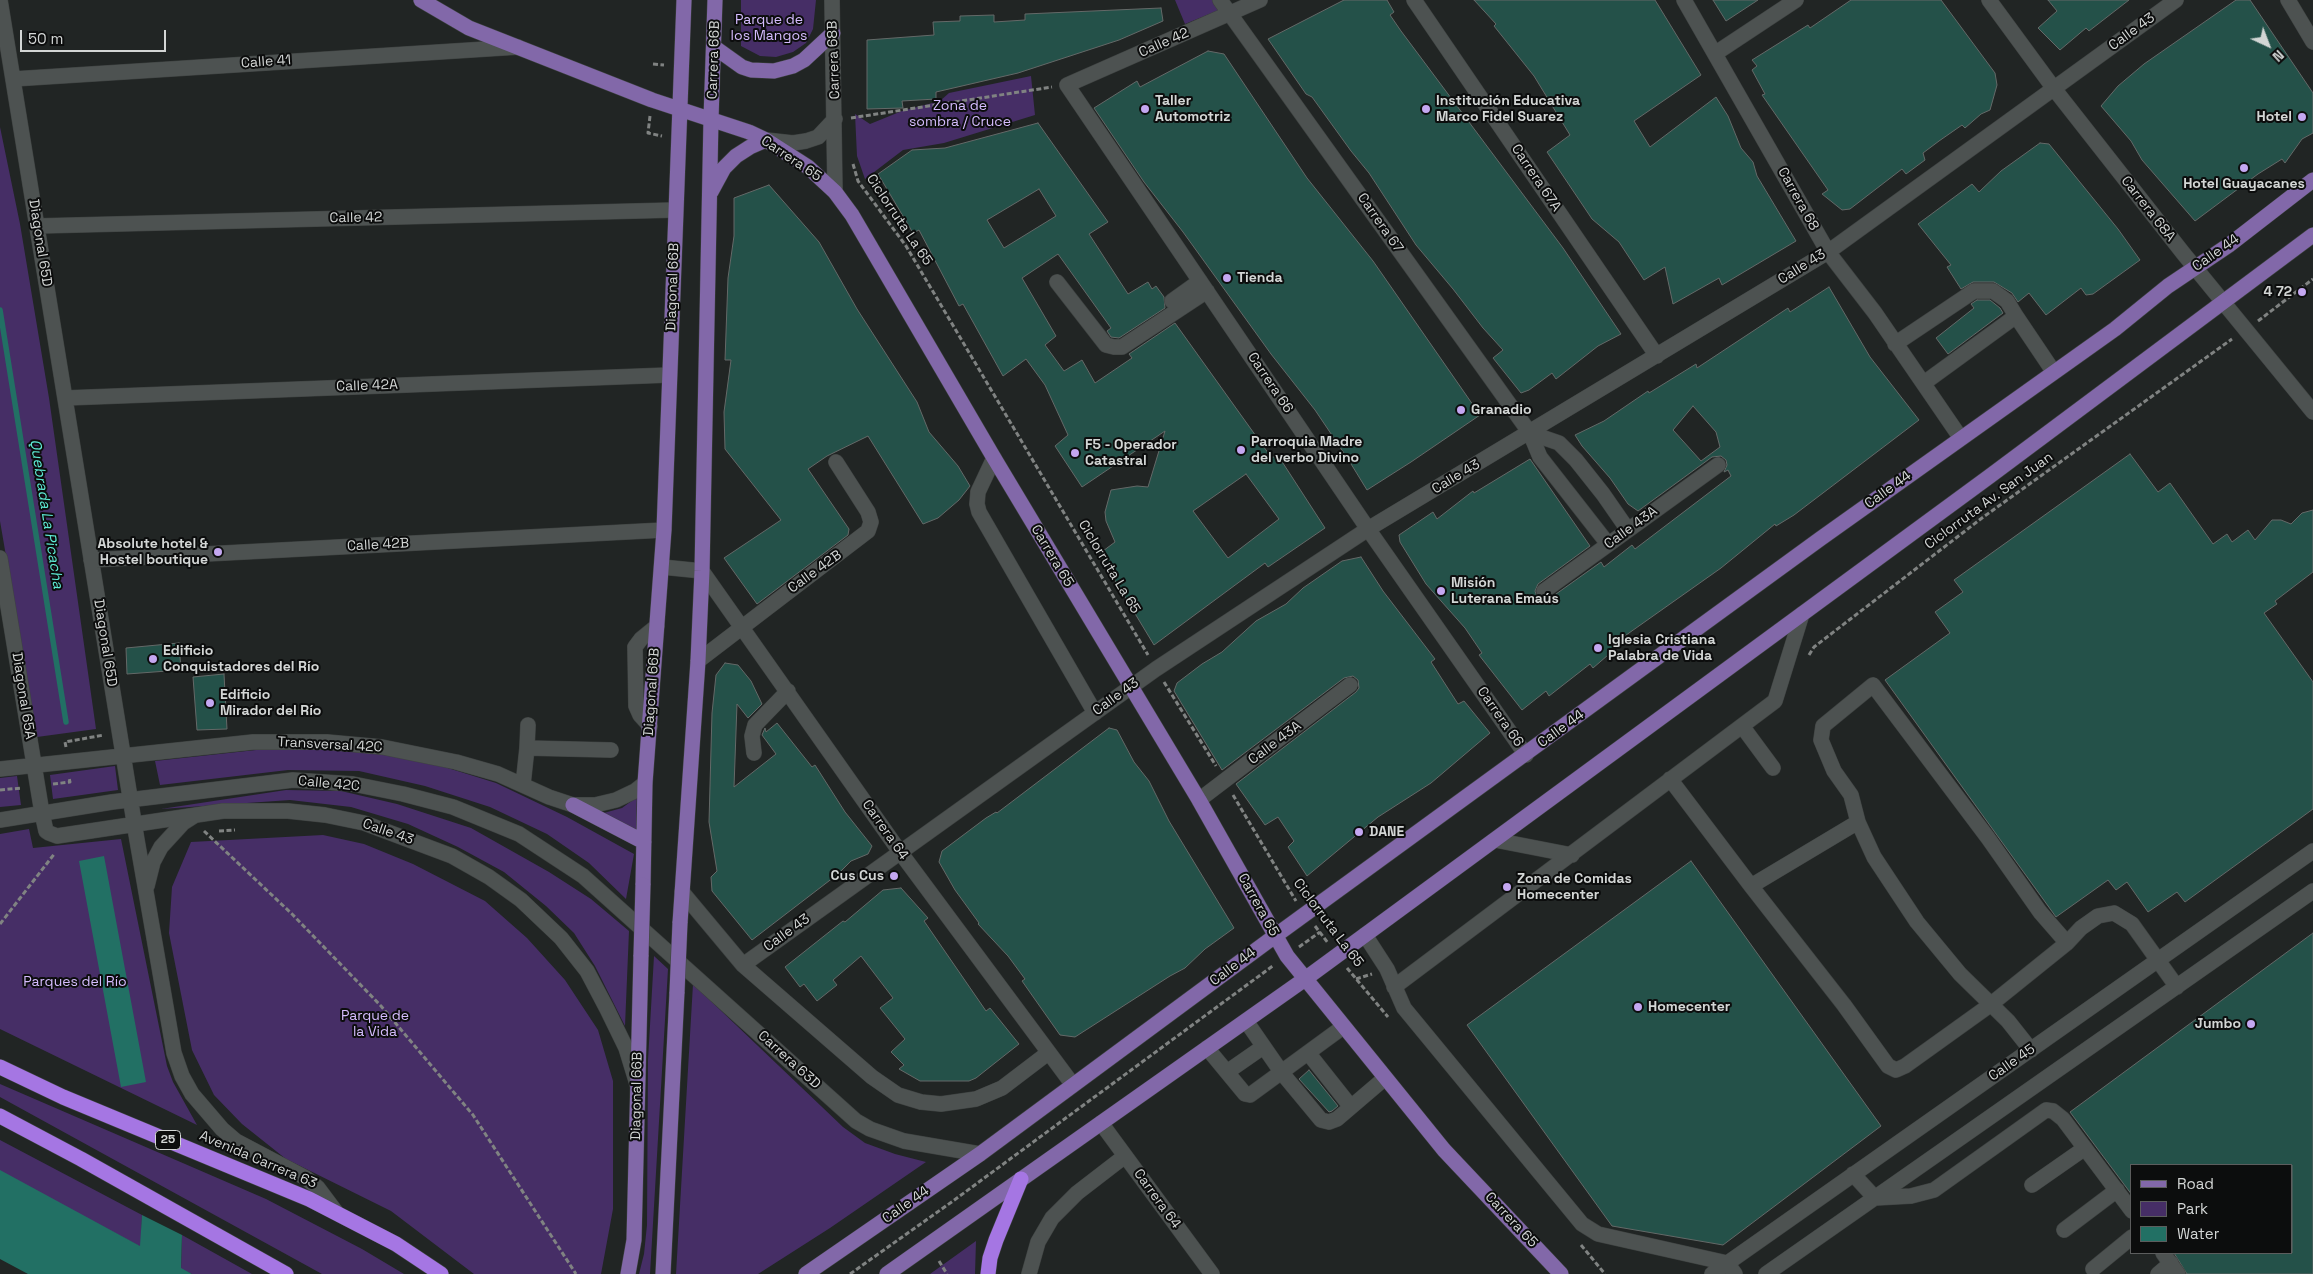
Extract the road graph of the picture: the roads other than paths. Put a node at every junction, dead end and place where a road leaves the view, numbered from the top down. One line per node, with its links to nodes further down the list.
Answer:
1 (0, 0): 20 (street, Diagonal 65D)
2 (421, 0): 17 (main road, Carrera 65)
3 (684, 0): 23 (main road)
4 (715, 0): 18 (main road, Carrera 66B)
5 (832, 0): 15 (street, Carrera 68B)
6 (1220, 0): 14 (street, Carrera 67)
7 (1260, 0): 14 (street, Calle 42)
8 (1414, 0): 41 (street, Carrera 67A)
9 (1684, 0): 19 (street, Carrera 68)
10 (1796, 0): 19 (street)
11 (1989, 0): 22 (street, Carrera 68A)
12 (2176, 0): 22 (street, Calle 43)
13 (2288, 0): 16 (street)
14 (1231, 13): 21 (street, Calle 42); 47 (street, Carrera 67)
15 (833, 33): 18 (main road); 25 (street, Carrera 68B)
16 (2311, 35)
17 (518, 46): 20 (street, Calle 41); 23 (main road, Carrera 65)
18 (714, 47): 24 (main road, Carrera 66B)
19 (1716, 53): 33 (street, Carrera 68)
20 (13, 78): 31 (street, Diagonal 65D)
21 (1067, 85): 36 (street, Carrera 66)
22 (2054, 90): 33 (street, Calle 43); 34 (street, Carrera 68A)
23 (680, 109): 24 (main road, Carrera 65); 30 (main road, Diagonal 66B)
24 (710, 119): 26 (main road, Carrera 65); 29 (main road)
25 (843, 119): 26 (street, Carrera 68B); 28 (street, Carrera 68B)
26 (766, 140): 28 (main road, Carrera 65); 29 (main road)
27 (2313, 180): 34 (main road, Calle 44)
28 (835, 192): 49 (main road, Carrera 65)
29 (709, 195): 59 (main road)
30 (675, 210): 31 (street, Calle 42); 43 (main road, Diagonal 66B)
31 (37, 226): 45 (street, Diagonal 65D)
32 (2313, 235): 38 (main road)
33 (1828, 252): 40 (street, Carrera 68); 41 (street, Calle 43)
34 (2195, 268): 38 (street, Carrera 68A); 42 (main road, Calle 44)
35 (1057, 282): 36 (street)
36 (1204, 286): 37 (street); 52 (street, Carrera 66)
37 (1172, 301)
38 (2223, 302): 46 (street, Carrera 68A); 61 (main road)
39 (2016, 316): 40 (street); 42 (street); 44 (street)
40 (1895, 344): 44 (street, Carrera 68)
41 (1657, 356): 47 (street, Calle 43)
42 (2053, 371): 48 (main road, Calle 44)
43 (670, 375): 45 (street, Calle 42A); 53 (main road, Diagonal 66B)
44 (1924, 383): 48 (street, Carrera 68)
45 (65, 398): 57 (street, Diagonal 65D)
46 (2313, 412)
47 (1530, 432): 52 (street, Calle 43); 54 (street); 55 (street, Carrera 67)
48 (1960, 437): 77 (main road, Calle 44)
49 (994, 458): 68 (main road, Carrera 65); 70 (street)
50 (836, 462): 63 (street, Calle 42B)
51 (1718, 465): 54 (street, Calle 43A)
52 (1368, 529): 68 (street, Calle 43); 77 (street, Carrera 66)
53 (664, 530): 57 (street, Calle 42B); 58 (main road, Diagonal 66B)
54 (1628, 530): 55 (street, Calle 43A)
55 (1608, 544): 60 (street, Calle 43A)
56 (0, 558): 79 (street, Diagonal 65A)
57 (92, 560): 78 (street, Diagonal 65D)
58 (662, 567): 59 (street); 62 (main road, Diagonal 66B)
59 (702, 571): 63 (street, Carrera 64); 66 (main road)
60 (1544, 591)
61 (1802, 614): 73 (street); 94 (main road)
62 (657, 626): 72 (main road, Diagonal 66B); 72 (street)
63 (742, 626): 64 (street, Calle 42B); 65 (street, Carrera 64)
64 (723, 641): 65 (street); 66 (street, Calle 42B)
65 (757, 648): 69 (street, Carrera 64)
66 (698, 661): 101 (main road)
67 (1350, 686): 86 (street, Calle 43A)
68 (1131, 687): 70 (street, Calle 43); 86 (main road, Carrera 65)
69 (788, 691): 76 (street); 97 (street, Carrera 64)
70 (1095, 713): 97 (street, Calle 43)
71 (528, 725): 74 (street)
72 (650, 726): 83 (main road, Diagonal 66B)
73 (1742, 726): 80 (street); 82 (street)
74 (526, 748): 75 (street); 84 (street)
75 (611, 750)
76 (754, 752)
77 (1526, 754): 105 (main road, Calle 44)
78 (123, 756): 79 (street, Transversal 42C); 84 (street, Transversal 42C); 85 (street, Diagonal 65D)
79 (34, 765): 81 (street, Transversal 42C); 88 (street, Diagonal 65A)
80 (1773, 768)
81 (0, 769)
82 (1670, 779): 98 (street); 99 (street)
83 (646, 783): 87 (street, Transversal 42C); 95 (main road, Diagonal 66B)
84 (523, 785): 87 (street, Transversal 42C)
85 (130, 800): 88 (street, Calle 42C); 92 (street, Diagonal 65D); 103 (street, Calle 42C)
86 (1199, 800): 105 (main road, Carrera 65)
87 (573, 805): 95 (main road)
88 (42, 813): 90 (street, Calle 42C); 93 (street, Diagonal 65A)
89 (197, 814): 92 (street, Calle 43); 102 (street); 125 (street, Calle 43)
90 (0, 820)
91 (1858, 822): 99 (street); 106 (street); 112 (street)
92 (134, 823): 93 (street, Calle 43); 102 (street, Diagonal 65D)
93 (49, 833)
94 (1495, 840): 98 (street); 104 (main road)
95 (644, 842): 125 (main road, Diagonal 66B, bridge)
96 (2313, 851): 107 (street, Calle 45)
97 (900, 852): 108 (street, Calle 43); 118 (street, Carrera 64)
98 (1572, 855): 110 (street)
99 (1751, 886): 112 (street)
100 (2313, 891): 111 (street)
101 (682, 892): 108 (street); 147 (main road, bridge)
102 (146, 894): 138 (street, Diagonal 65D)
103 (626, 913): 130 (street, Carrera 63D)
104 (1365, 935): 109 (main road); 110 (street)
105 (1275, 936): 109 (main road, Carrera 65); 124 (main road, Calle 44)
106 (2067, 943): 107 (street); 112 (street)
107 (2158, 961): 111 (street); 117 (street, Calle 45)
108 (743, 965): 118 (street)
109 (1305, 979): 113 (main road); 114 (main road, Carrera 65)
110 (1394, 987): 142 (street)
111 (2176, 987): 136 (street)
112 (1990, 1005): 117 (street)
113 (1246, 1021): 115 (street); 116 (main road)
114 (1344, 1027): 119 (street); 123 (main road, Carrera 65)
115 (1263, 1046): 121 (street); 122 (street)
116 (1207, 1048): 121 (street); 128 (main road)
117 (2031, 1050): 132 (street, Calle 45)
118 (1048, 1053): 124 (street, Carrera 64)
119 (1309, 1054): 122 (street); 126 (street)
120 (0, 1067): 138 (highway, Avenida Carrera 63 / 25)
121 (1227, 1072): 122 (street)
122 (1282, 1073): 126 (street)
123 (1385, 1078): 126 (street); 153 (main road, Carrera 65)
124 (1073, 1085): 130 (main road, Calle 44)
125 (638, 1086): 146 (main road, Diagonal 66B)
126 (1351, 1107)
127 (0, 1116): 144 (highway)
128 (1101, 1123): 131 (street, Carrera 64); 133 (main road)
129 (2085, 1148): 134 (street); 135 (street); 136 (street)
130 (980, 1154): 148 (main road, Calle 44)
131 (1125, 1156): 151 (street); 152 (street, Carrera 64)
132 (1854, 1174): 136 (street); 142 (street, Calle 45)
133 (1021, 1179): 149 (main road); 150 (highway)
134 (2032, 1185)
135 (2117, 1190): 137 (street); 139 (street)
136 (1875, 1198): 155 (street)
137 (2130, 1208)
138 (336, 1212): 145 (highway, Avenida Carrera 63 / 25)
139 (2064, 1230)
140 (2130, 1239): 143 (street)
141 (2171, 1263): 156 (street)
142 (1731, 1269): 154 (street, Calle 45)
143 (2093, 1269)
144 (286, 1274)
145 (441, 1274)
146 (628, 1274)
147 (663, 1274)
148 (806, 1274)
149 (887, 1274)
150 (988, 1274)
151 (1029, 1274)
152 (1212, 1274)
153 (1561, 1274)
154 (1712, 1274)
155 (1766, 1274)
156 (2158, 1274)

